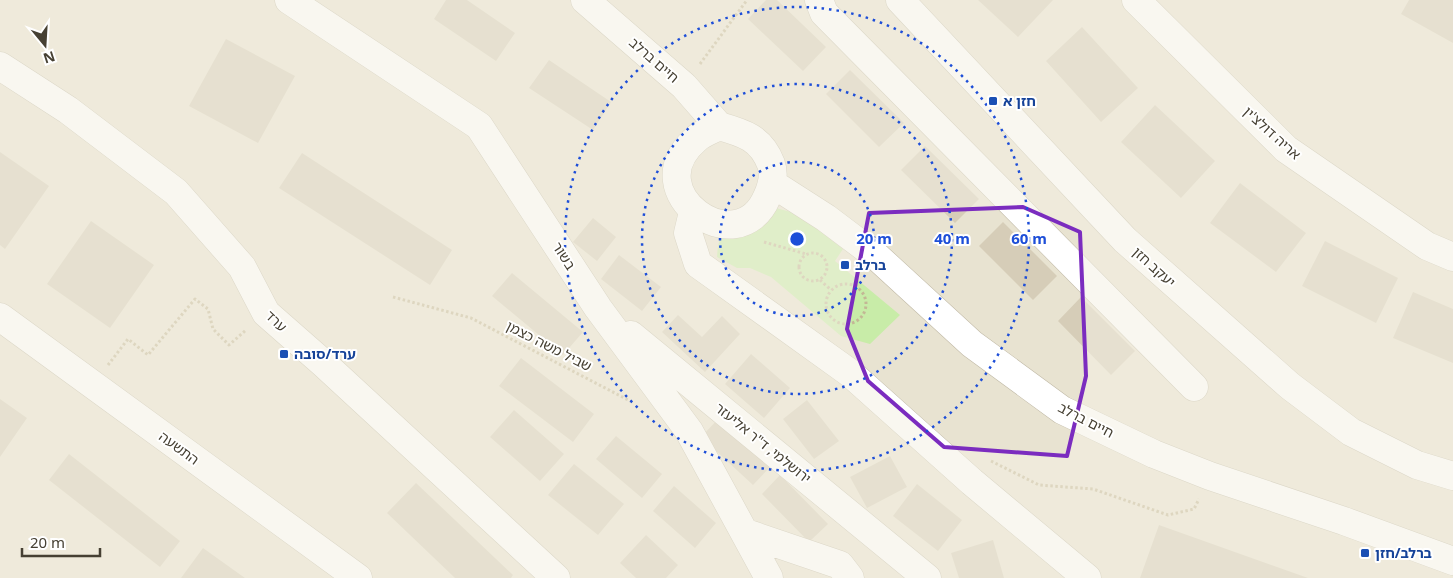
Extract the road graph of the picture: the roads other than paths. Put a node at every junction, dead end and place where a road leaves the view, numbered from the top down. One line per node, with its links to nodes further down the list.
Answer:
1 (289, 0): 11 (street, בשור)
2 (585, 0): 7 (street, חיים ברלב)
3 (819, 0): 13 (street)
4 (900, 0): 14 (street, יעקב חזן)
5 (1136, 0): 10 (street, אריה דולצ'ין)
6 (0, 66): 18 (street, ערד)
7 (719, 126): 8 (street); 9 (street)
8 (772, 184): 9 (street); 16 (street, חיים ברלב)
9 (693, 212): 22 (street)
10 (1453, 257)
11 (598, 308): 15 (street, בשור); 21 (street, ירושלמי, ד"ר אליעזר)
12 (0, 317): 17 (street, התשעה)
13 (1194, 386)
14 (1453, 476)
15 (746, 533): 19 (street, בשור); 20 (street)
16 (1453, 561)
17 (358, 578)
18 (556, 578)
19 (769, 578)
20 (850, 578)
21 (927, 578)
22 (1087, 578)

